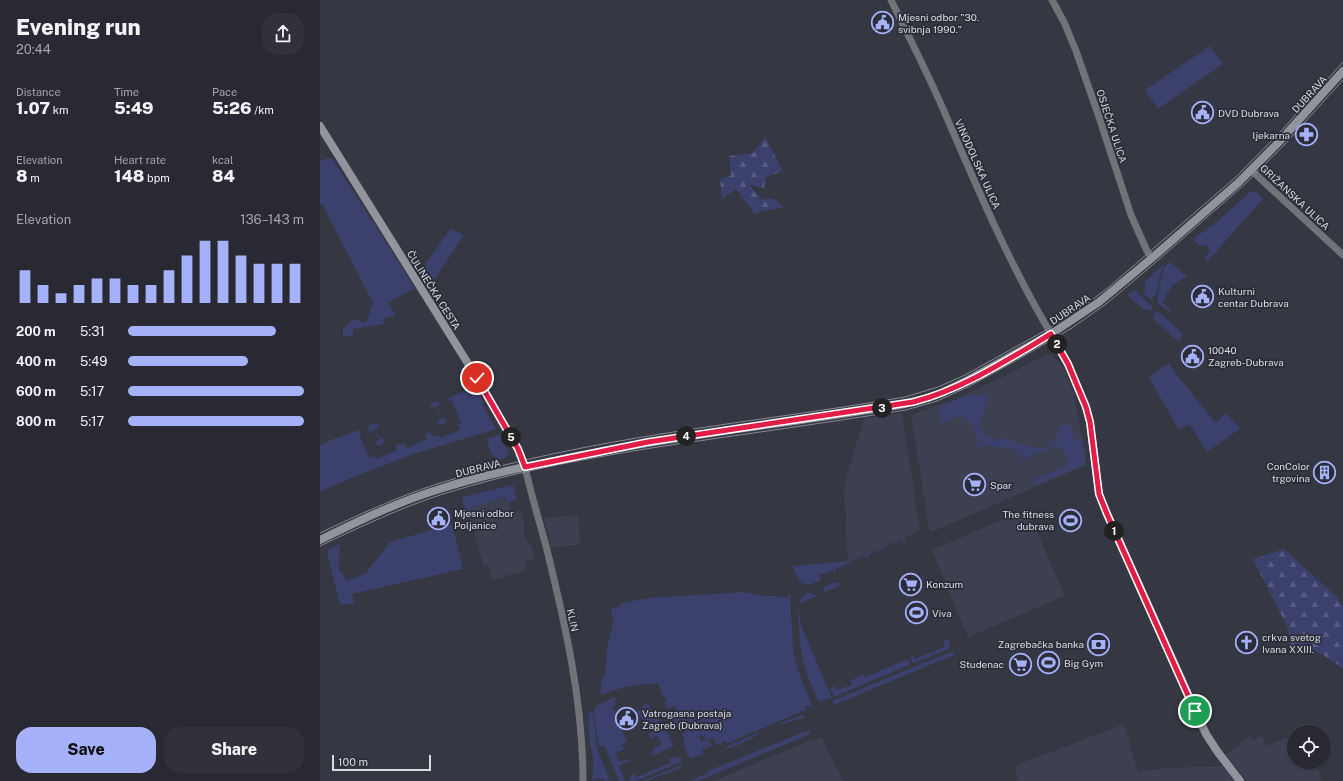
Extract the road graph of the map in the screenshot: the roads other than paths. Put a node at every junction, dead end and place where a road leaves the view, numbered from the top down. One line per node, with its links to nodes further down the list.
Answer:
1 (891, 0): 8 (street, VINODOLSKA ULICA)
2 (1052, 0): 7 (street, OSJEČKA ULICA)
3 (1343, 71): 5 (main road, DUBRAVA)
4 (320, 126): 9 (main road, ČULINEČKA CESTA)
5 (1252, 170): 6 (street, GRIŽANSKA ULICA); 7 (main road, DUBRAVA)
6 (1343, 255)
7 (1152, 258): 8 (main road, DUBRAVA)
8 (1051, 334): 9 (main road, DUBRAVA); 13 (main road)
9 (525, 467): 10 (main road, DUBRAVA); 12 (street, KLIN)
10 (323, 538): 11 (main road)
11 (320, 544)
12 (583, 781)
13 (1240, 781)

